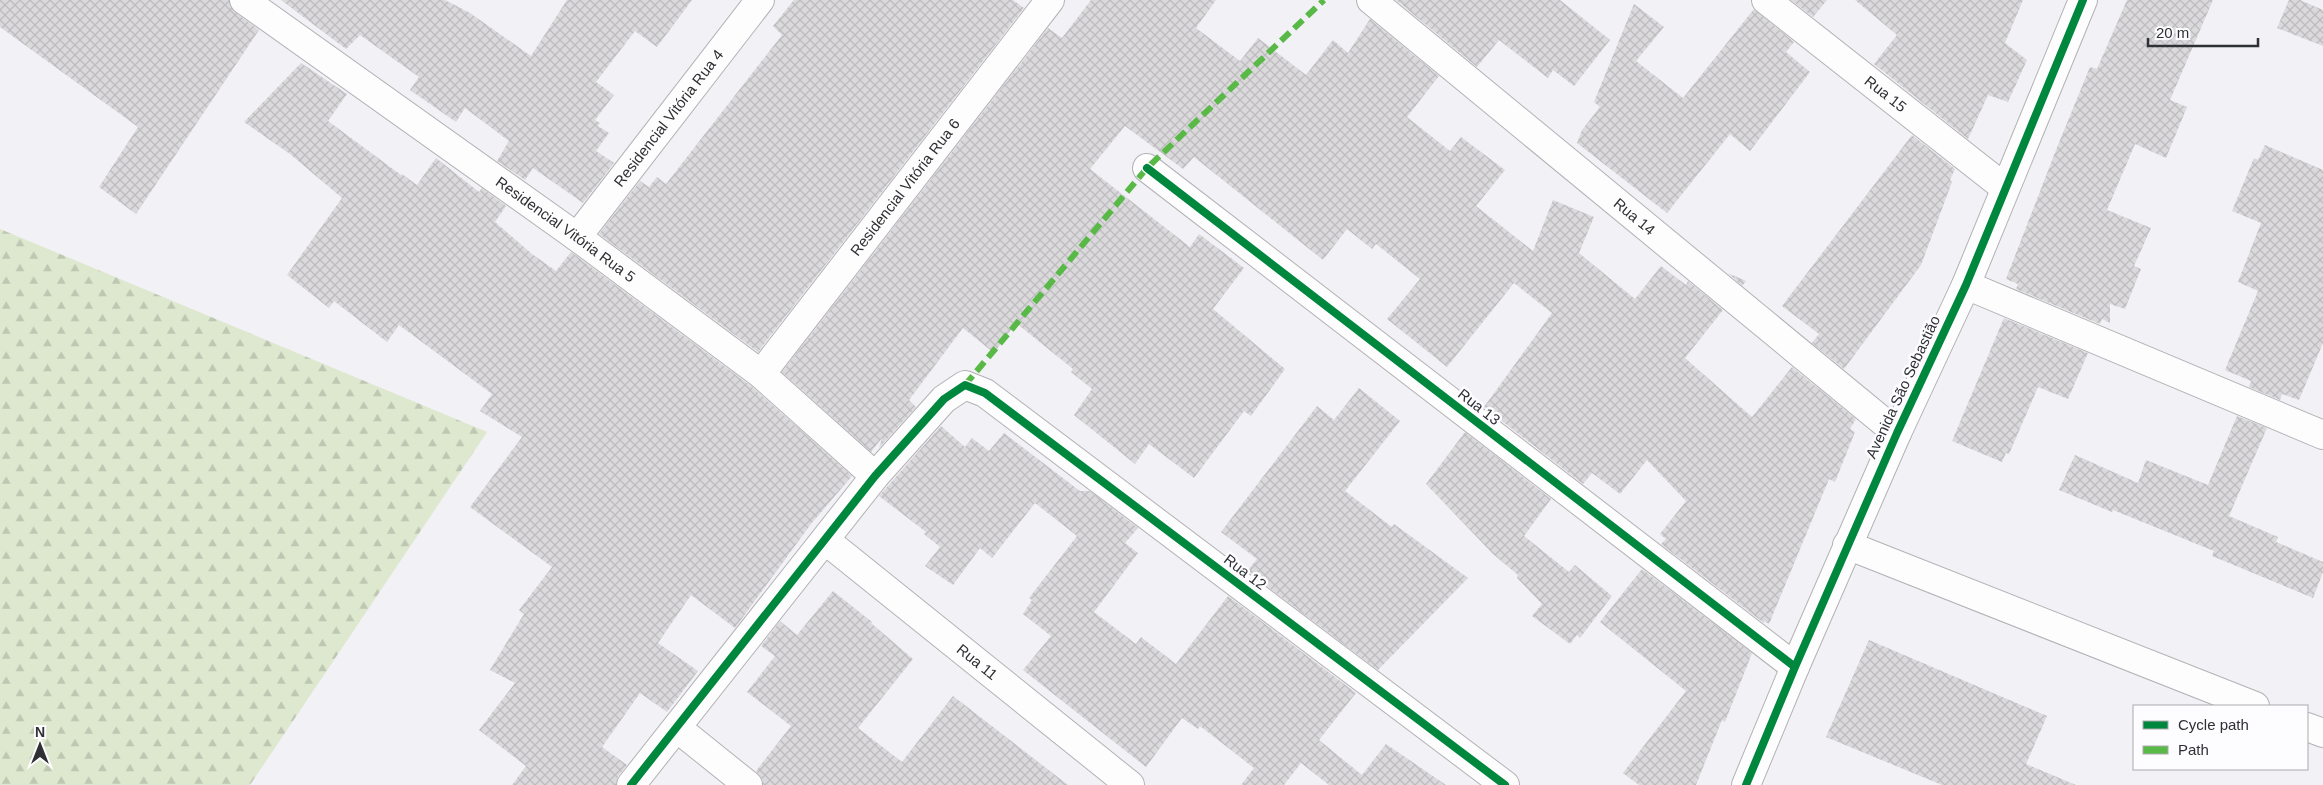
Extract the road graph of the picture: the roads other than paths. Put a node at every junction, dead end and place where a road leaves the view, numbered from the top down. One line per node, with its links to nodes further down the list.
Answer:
1 (244, 0): 9 (street, Residencial Vitória Rua 5)
2 (760, 0): 9 (street, Residencial Vitória Rua 4)
3 (1050, 0): 11 (street, Residencial Vitória Rua 6)
4 (1371, 0): 12 (street, Rua 14)
5 (1766, 0): 8 (street, Rua 15)
6 (2083, 0): 8 (street, Avenida São Sebastião)
7 (1147, 168): 17 (street, Rua 13)
8 (2005, 188): 10 (street, Avenida São Sebastião)
9 (577, 237): 11 (street, Residencial Vitória Rua 5)
10 (1966, 285): 12 (street, Avenida São Sebastião); 13 (street)
11 (761, 374): 14 (street, Residencial Vitória Rua 5)
12 (1897, 433): 16 (street, Avenida São Sebastião)
13 (2323, 435)
14 (875, 476): 15 (street); 25 (street, Rua 12)
15 (825, 540): 20 (street); 24 (street, Rua 11)
16 (1848, 545): 17 (street, Avenida São Sebastião); 18 (street)
17 (1795, 667): 26 (street, Avenida São Sebastião)
18 (2252, 705)
19 (2308, 727): 21 (street)
20 (677, 728): 22 (street); 23 (street)
21 (2323, 733)
22 (631, 785)
23 (748, 785)
24 (1130, 785)
25 (1504, 785)
26 (1746, 785)

